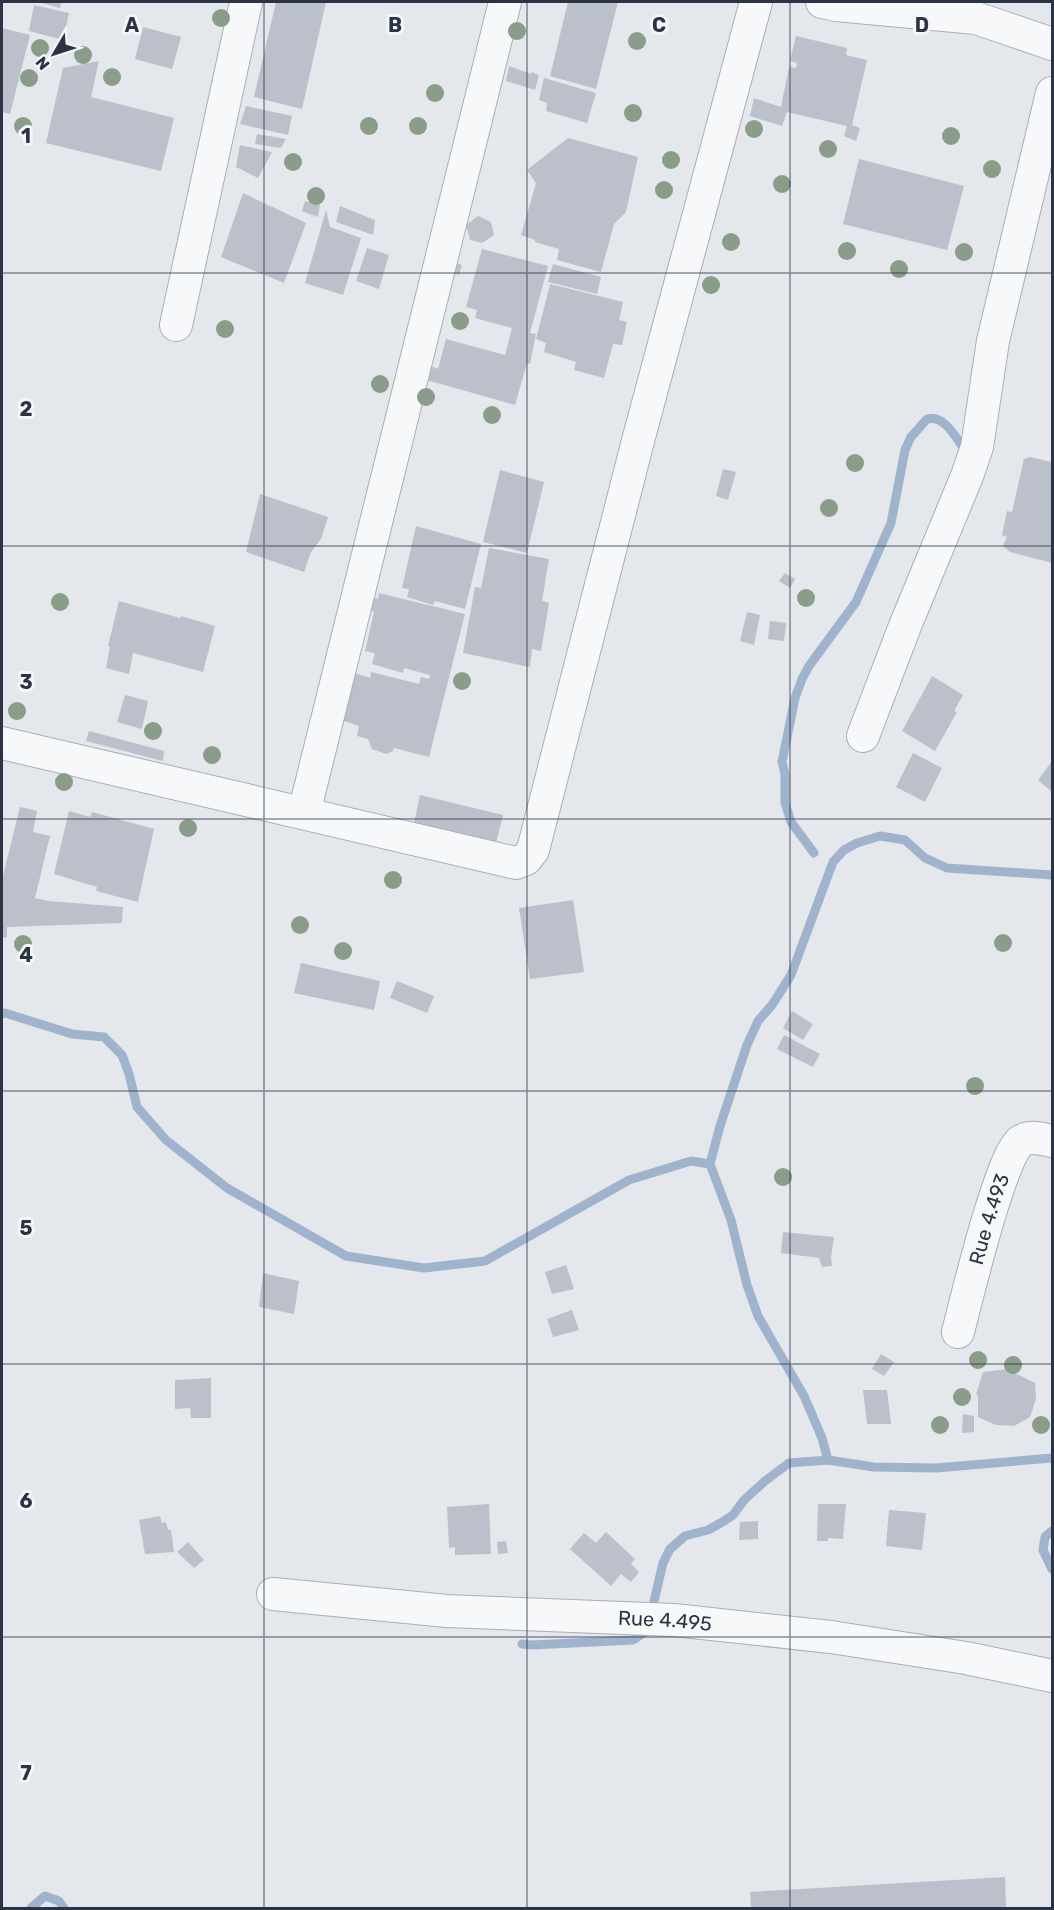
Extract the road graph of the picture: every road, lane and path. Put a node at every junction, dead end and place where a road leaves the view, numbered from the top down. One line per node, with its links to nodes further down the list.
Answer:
1 (246, 2): 7 (street)
2 (505, 2): 10 (street)
3 (756, 2): 10 (street)
4 (822, 2): 5 (street)
5 (1053, 44)
6 (1053, 93): 8 (street)
7 (176, 325)
8 (863, 736)
9 (2, 744): 10 (street)
10 (304, 813)
11 (1053, 1142): 12 (street, Rue 4.493)
12 (958, 1332)
13 (273, 1594): 14 (street, Rue 4.495)
14 (1053, 1676)

